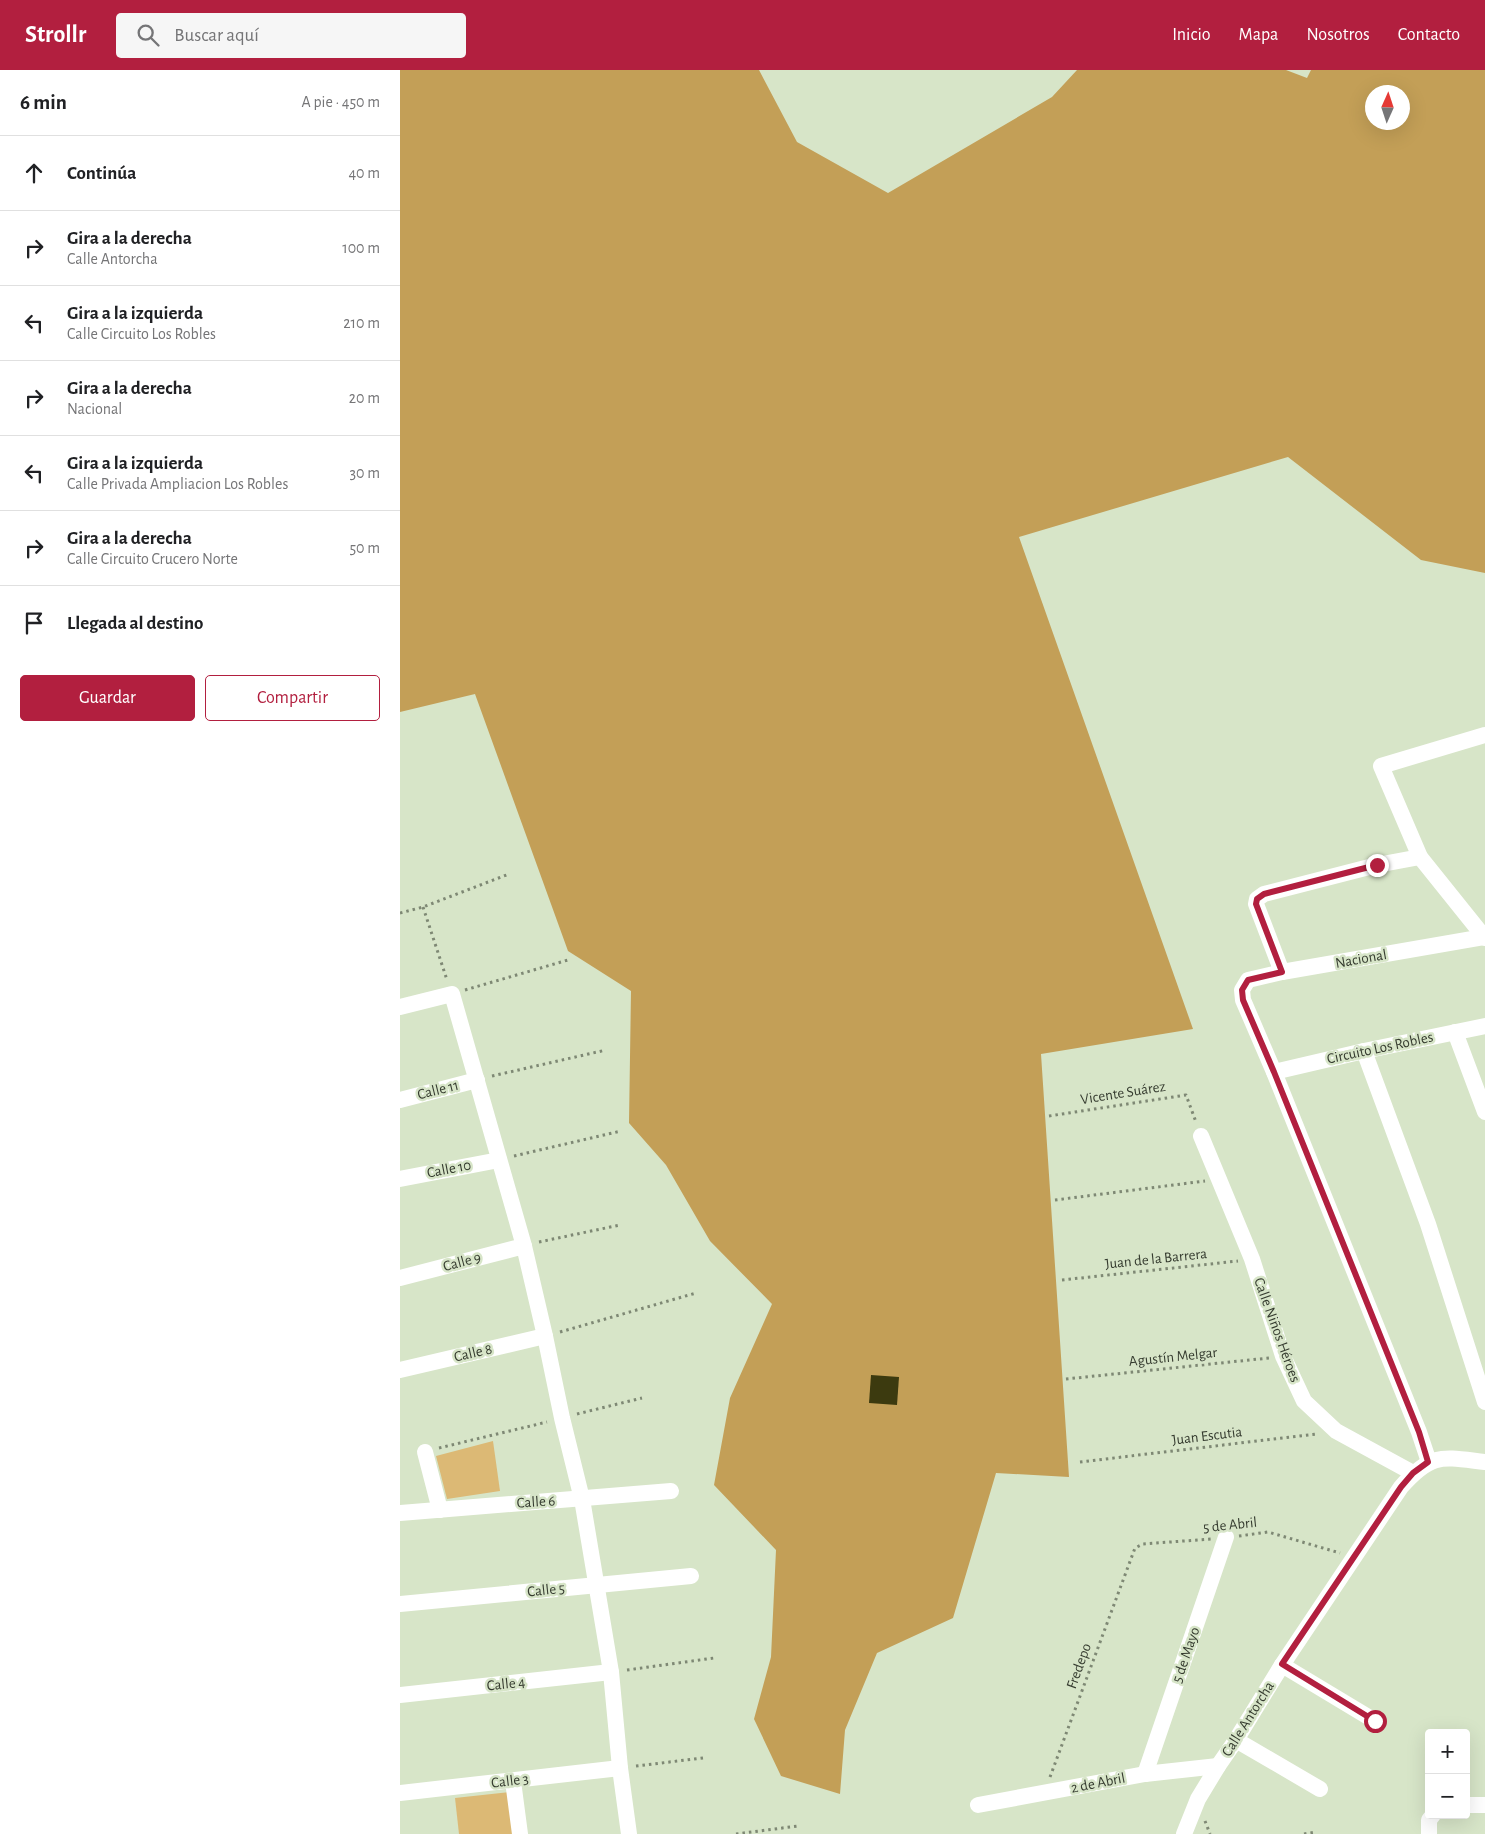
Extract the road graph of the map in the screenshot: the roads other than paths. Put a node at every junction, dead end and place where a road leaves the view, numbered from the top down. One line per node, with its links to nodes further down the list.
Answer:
1 (1485, 735): 2 (street)
2 (1420, 857): 3 (street); 4 (street)
3 (1485, 938): 4 (street, Nacional)
4 (1282, 972): 9 (street, Nacional)
5 (400, 1007): 10 (street)
6 (1485, 1026): 7 (street, Circuito Los Robles)
7 (1455, 1032): 8 (street, Circuito Los Robles); 12 (street)
8 (1364, 1051): 9 (street, Circuito Los Robles); 20 (street)
9 (1274, 1072): 22 (street)
10 (476, 1080): 11 (street, Calle 11); 14 (street)
11 (400, 1100)
12 (1485, 1112)
13 (1201, 1136): 24 (street, Calle Niños Héroes)
14 (499, 1160): 15 (street, Calle 10); 16 (street)
15 (400, 1179)
16 (524, 1246): 17 (street, Calle 9); 18 (street)
17 (400, 1278)
18 (545, 1336): 19 (street, Calle 8); 26 (street)
19 (400, 1370)
20 (1485, 1402)
21 (425, 1452): 27 (street)
22 (1428, 1462): 23 (street, Calle Antorcha); 24 (street, Calle Antorcha)
23 (1485, 1462)
24 (1413, 1473): 33 (street, Calle Antorcha)
25 (671, 1491): 26 (street, Calle 6)
26 (582, 1499): 27 (street, Calle 6); 31 (street)
27 (440, 1510): 28 (street, Calle 6)
28 (400, 1513)
29 (1226, 1537): 40 (street, 5 de Mayo)
30 (691, 1576): 31 (street, Calle 5)
31 (597, 1585): 32 (street, Calle 5); 34 (street)
32 (400, 1604)
33 (1282, 1664): 36 (street); 37 (street, Calle Antorcha)
34 (611, 1672): 35 (street, Calle 4); 39 (street)
35 (400, 1695)
36 (1375, 1721)
37 (1236, 1740): 38 (street, Calle Antorcha); 42 (street)
38 (1218, 1766): 40 (street, 2 de Abril); 50 (street, Calle Antorcha)
39 (620, 1768): 41 (street, Calle 3); 49 (street)
40 (1145, 1774): 44 (street, 2 de Abril)
41 (513, 1781): 43 (street, Calle 3); 48 (street)
42 (1320, 1789)
43 (400, 1793)
44 (978, 1805)
45 (1470, 1805): 46 (street)
46 (1485, 1805)
47 (1430, 1819): 51 (street)
48 (520, 1834)
49 (629, 1834)
50 (1184, 1834)
51 (1429, 1834)

